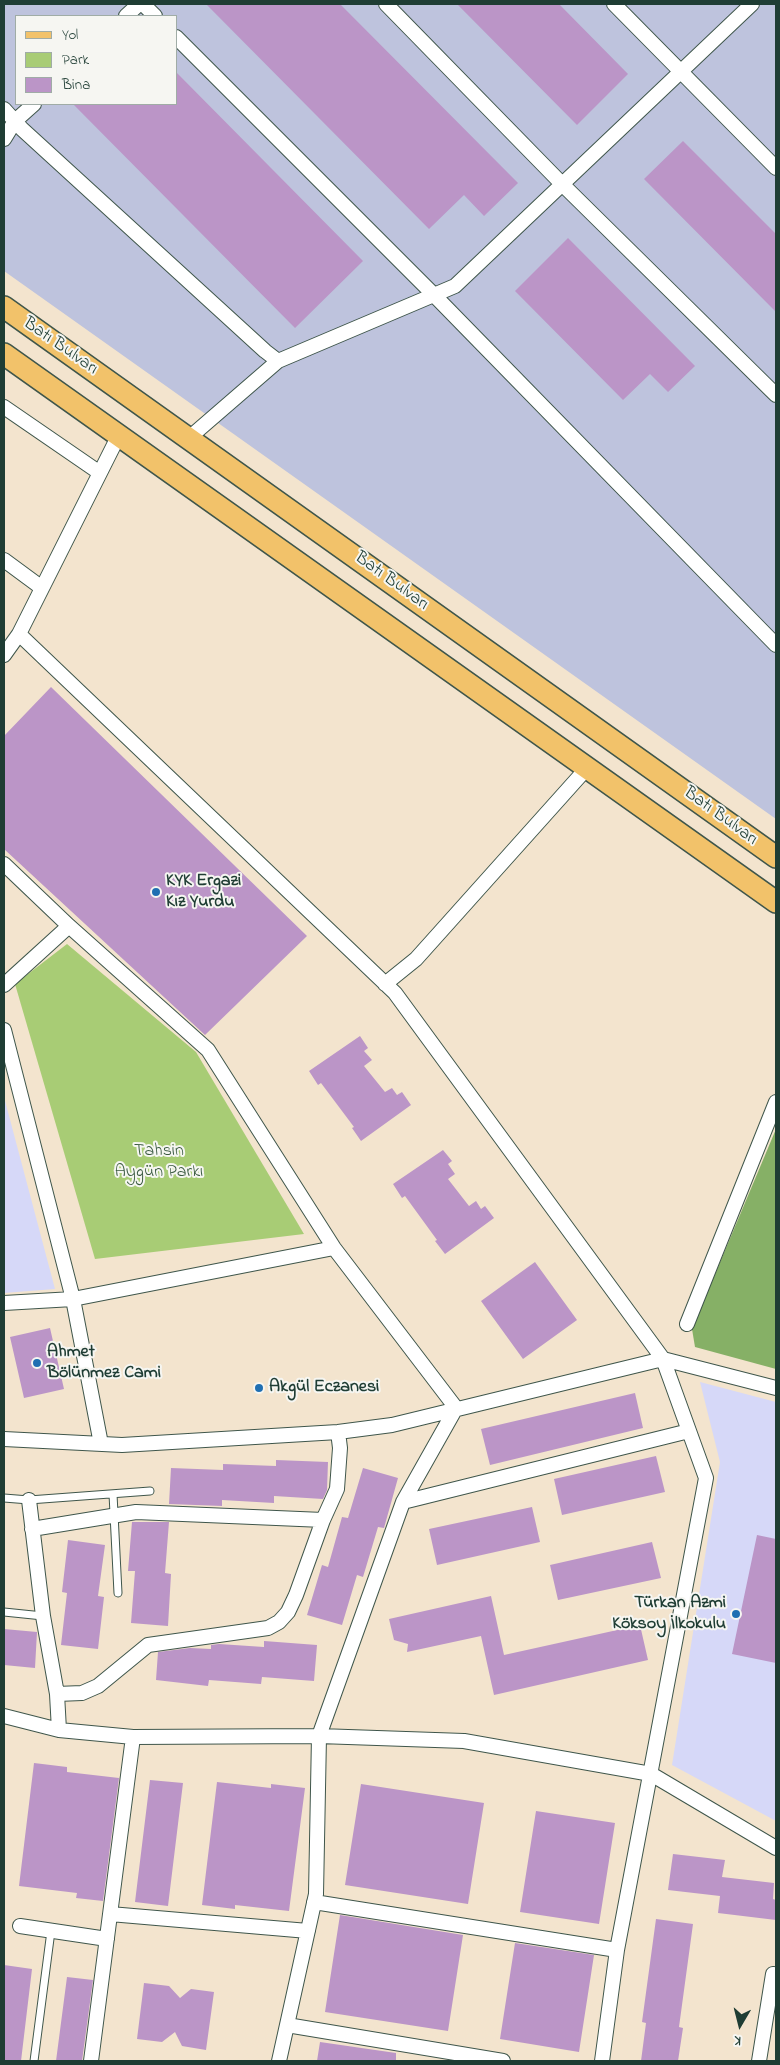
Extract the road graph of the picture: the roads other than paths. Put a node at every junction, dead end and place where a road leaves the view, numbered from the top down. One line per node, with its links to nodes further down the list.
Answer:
1 (141, 4): 5 (street); 6 (street)
2 (386, 4): 14 (street)
3 (614, 4): 8 (street)
4 (752, 4): 8 (street)
5 (127, 15)
6 (154, 15)
7 (178, 40): 15 (street)
8 (681, 71): 13 (street); 14 (street)
9 (33, 105): 11 (street)
10 (4, 108): 11 (street)
11 (15, 121): 12 (street); 18 (street)
12 (4, 139)
13 (776, 168)
14 (562, 184): 15 (street); 19 (street)
15 (434, 296): 18 (street); 27 (street)
16 (4, 307): 22 (main road, Batı Bulvarı)
17 (4, 354): 21 (main road, Batı Bulvarı)
18 (278, 361): 22 (street)
19 (776, 395)
20 (4, 407): 23 (street)
21 (119, 435): 23 (street); 29 (main road, Batı Bulvarı)
22 (189, 438): 30 (main road, Batı Bulvarı)
23 (100, 473): 25 (street)
24 (4, 560): 25 (street)
25 (42, 588): 26 (street)
26 (19, 634): 28 (street); 34 (street)
27 (776, 645)
28 (4, 655)
29 (587, 768): 32 (main road, Batı Bulvarı); 34 (street)
30 (776, 857)
31 (4, 864): 33 (street)
32 (776, 902)
33 (69, 926): 35 (street); 38 (street)
34 (385, 984): 42 (street)
35 (4, 985)
36 (4, 1030): 39 (street)
37 (776, 1102): 41 (street)
38 (334, 1248): 39 (street); 44 (street)
39 (73, 1299): 40 (street); 48 (street)
40 (4, 1304)
41 (688, 1324)
42 (663, 1360): 43 (street); 44 (street); 45 (street)
43 (776, 1388)
44 (456, 1408): 46 (street); 53 (street)
45 (689, 1431): 53 (street); 65 (street)
46 (338, 1432): 48 (street); 55 (street)
47 (4, 1439): 48 (street)
48 (101, 1444)
49 (150, 1491): 50 (lane)
50 (113, 1494): 52 (lane); 54 (lane)
51 (4, 1498): 52 (lane)
52 (29, 1500): 56 (street)
53 (403, 1502): 63 (street)
54 (114, 1514): 55 (street); 56 (street); 57 (lane)
55 (323, 1520): 60 (street)
56 (32, 1529): 59 (street)
57 (118, 1593)
58 (4, 1612): 59 (lane)
59 (44, 1616): 60 (street)
60 (56, 1694): 62 (street)
61 (4, 1716): 62 (street)
62 (59, 1730): 64 (street)
63 (319, 1736): 64 (street); 65 (street); 67 (street)
64 (133, 1737): 68 (street)
65 (651, 1774): 66 (street); 73 (street)
66 (776, 1848)
67 (314, 1902): 71 (street); 73 (street)
68 (110, 1914): 71 (street); 72 (street)
69 (20, 1926): 70 (street)
70 (51, 1931): 72 (street); 76 (lane)
71 (308, 1931): 75 (street)
72 (107, 1939): 77 (street)
73 (617, 1950): 80 (street)
74 (776, 1975): 81 (street)
75 (287, 2025): 78 (street); 79 (street)
76 (34, 2061)
77 (91, 2061)
78 (279, 2061)
79 (503, 2061)
80 (602, 2061)
81 (759, 2061)

